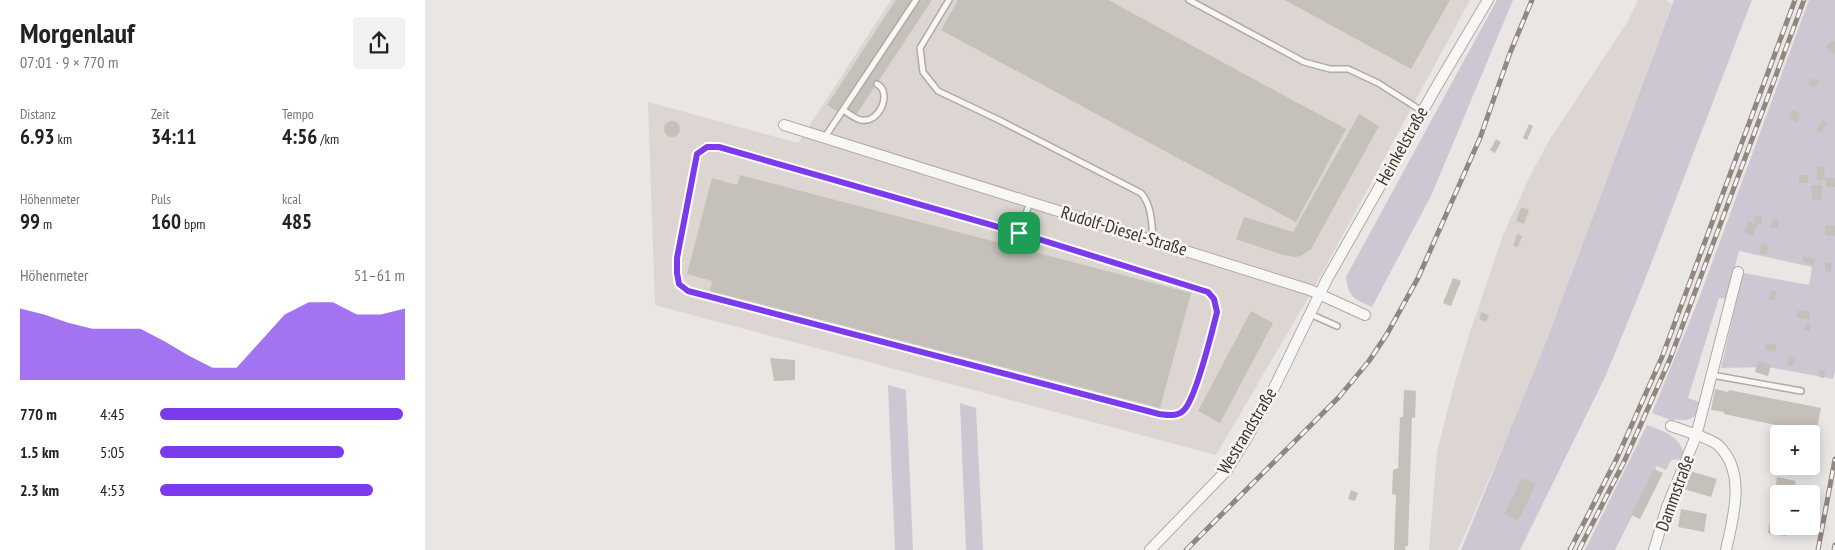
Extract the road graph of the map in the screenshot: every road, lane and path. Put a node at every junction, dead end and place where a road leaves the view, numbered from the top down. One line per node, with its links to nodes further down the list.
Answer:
1 (916, 0): 6 (lane)
2 (949, 0): 12 (lane)
3 (1189, 0): 7 (lane)
4 (1488, 0): 7 (street, Heinkelstraße)
5 (877, 84): 6 (lane)
6 (843, 110): 9 (lane)
7 (1422, 111): 14 (street, Heinkelstraße)
8 (784, 125): 9 (street, Rudolf-Diesel-Straße)
9 (825, 137): 10 (street, Rudolf-Diesel-Straße)
10 (1030, 202): 11 (lane); 12 (street, Rudolf-Diesel-Straße)
11 (1019, 233): 11 (lane)
12 (1153, 241): 14 (street, Rudolf-Diesel-Straße)
13 (1738, 272): 18 (street, Dammstraße)
14 (1319, 294): 15 (street, Westrandstraße); 16 (street, Rudolf-Diesel-Straße)
15 (1310, 314): 17 (lane); 22 (street, Westrandstraße)
16 (1365, 315)
17 (1337, 326)
18 (1712, 375): 19 (lane); 21 (street, Dammstraße)
19 (1801, 391)
20 (1671, 426): 21 (street)
21 (1696, 436): 23 (street, Dammstraße); 24 (street)
22 (1150, 550)
23 (1654, 550)
24 (1726, 550)

